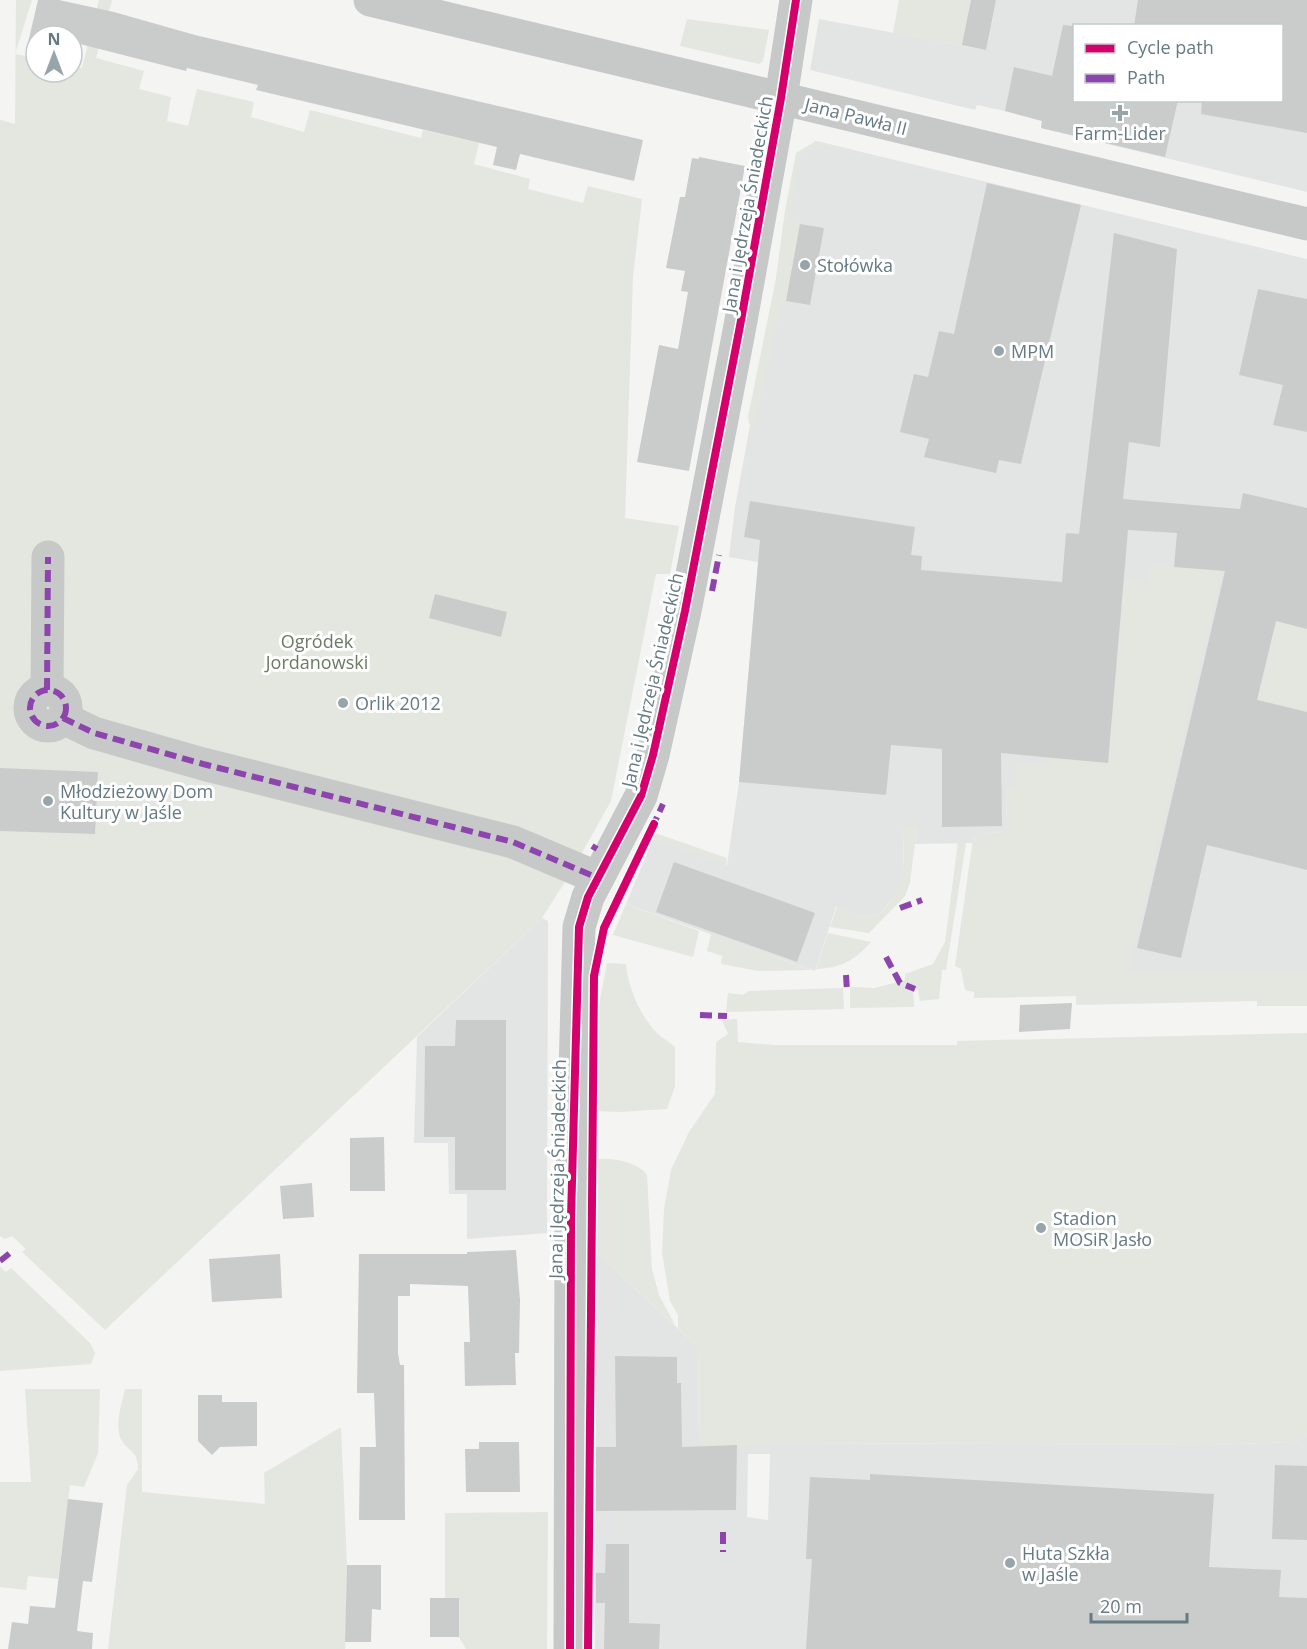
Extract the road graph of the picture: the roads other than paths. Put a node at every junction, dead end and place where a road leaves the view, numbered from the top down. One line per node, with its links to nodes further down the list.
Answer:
1 (370, 0): 3 (street, Jana Pawła II)
2 (796, 0): 3 (street, Jana i Jędrzeja Śniadeckich)
3 (781, 98): 4 (street, Jana Pawła II); 6 (street, Jana i Jędrzeja Śniadeckich)
4 (1307, 224)
5 (48, 557): 6 (street)
6 (598, 878): 7 (street, Jana i Jędrzeja Śniadeckich)
7 (570, 1649)

